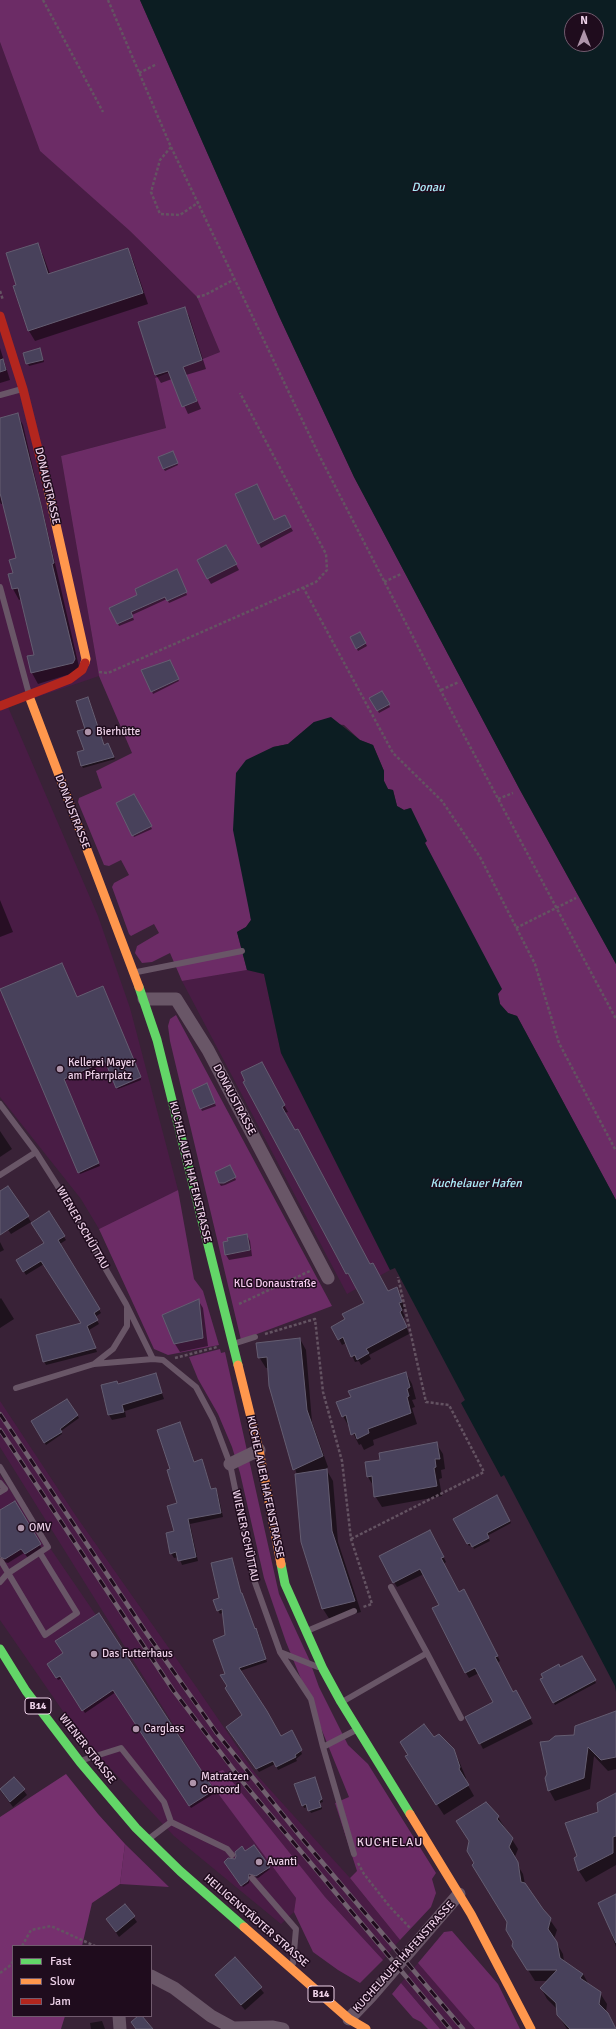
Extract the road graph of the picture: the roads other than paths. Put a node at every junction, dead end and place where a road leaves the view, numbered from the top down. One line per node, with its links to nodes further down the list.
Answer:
1 (0, 316): 2 (street, DONAUSTRASSE)
2 (23, 389): 3 (lane); 5 (street, DONAUSTRASSE)
3 (0, 396)
4 (0, 588): 5 (lane)
5 (29, 696): 6 (street); 8 (street, DONAUSTRASSE)
6 (0, 706)
7 (242, 951): 8 (lane)
8 (135, 973): 9 (street, DONAUSTRASSE)
9 (144, 999): 13 (street, DONAUSTRASSE); 16 (street, KUCHELAUER HAFENSTRASSE)
10 (0, 1104): 11 (lane, WIENER SCHÜTTAU)
11 (36, 1152): 12 (lane); 14 (lane, WIENER SCHÜTTAU)
12 (0, 1175)
13 (328, 1278)
14 (126, 1304): 17 (lane, WIENER SCHÜTTAU); 18 (lane, WIENER SCHÜTTAU)
15 (255, 1337): 16 (lane)
16 (232, 1344): 20 (street, KUCHELAUER HAFENSTRASSE)
17 (153, 1359): 18 (lane, WIENER SCHÜTTAU); 21 (lane, WIENER SCHÜTTAU)
18 (94, 1364): 19 (lane, WIENER SCHÜTTAU)
19 (16, 1388)
20 (259, 1450): 21 (street); 31 (street, KUCHELAUER HAFENSTRASSE)
21 (230, 1464): 33 (lane, WIENER SCHÜTTAU)
22 (0, 1467): 25 (lane)
23 (0, 1483): 24 (lane)
24 (0, 1492)
25 (40, 1552): 27 (lane); 27 (lane)
26 (1, 1561): 27 (lane)
27 (7, 1574): 28 (lane)
28 (0, 1582)
29 (391, 1587): 34 (lane)
30 (354, 1611): 31 (lane)
31 (306, 1631): 35 (street, KUCHELAUER HAFENSTRASSE)
32 (0, 1649): 40 (street, WIENER STRASSE / B14)
33 (280, 1652): 35 (lane); 39 (lane, WIENER SCHÜTTAU)
34 (427, 1653): 36 (lane); 37 (lane)
35 (323, 1670): 36 (street, KUCHELAUER HAFENSTRASSE)
36 (341, 1702): 38 (street, KUCHELAUER HAFENSTRASSE)
37 (461, 1718)
38 (357, 1730): 39 (lane); 46 (street, KUCHELAUER HAFENSTRASSE)
39 (323, 1747): 43 (lane, WIENER SCHÜTTAU)
40 (80, 1762): 41 (lane); 42 (street, WIENER STRASSE / B14)
41 (171, 1822): 42 (lane); 44 (lane)
42 (148, 1840): 47 (street, HEILIGENSTÄDTER STRASSE / B14)
43 (354, 1854)
44 (232, 1855)
45 (252, 1878): 47 (lane)
46 (459, 1894): 50 (street, KUCHELAUER HAFENSTRASSE); 54 (street, KUCHELAUER HAFENSTRASSE)
47 (292, 1969): 50 (street, HEILIGENSTÄDTER STRASSE / B14)
48 (152, 1977): 52 (street)
49 (118, 2017): 51 (street)
50 (352, 2024): 53 (street, HEILIGENSTÄDTER STRASSE / B14)
51 (120, 2029)
52 (283, 2029)
53 (366, 2029)
54 (531, 2029)

